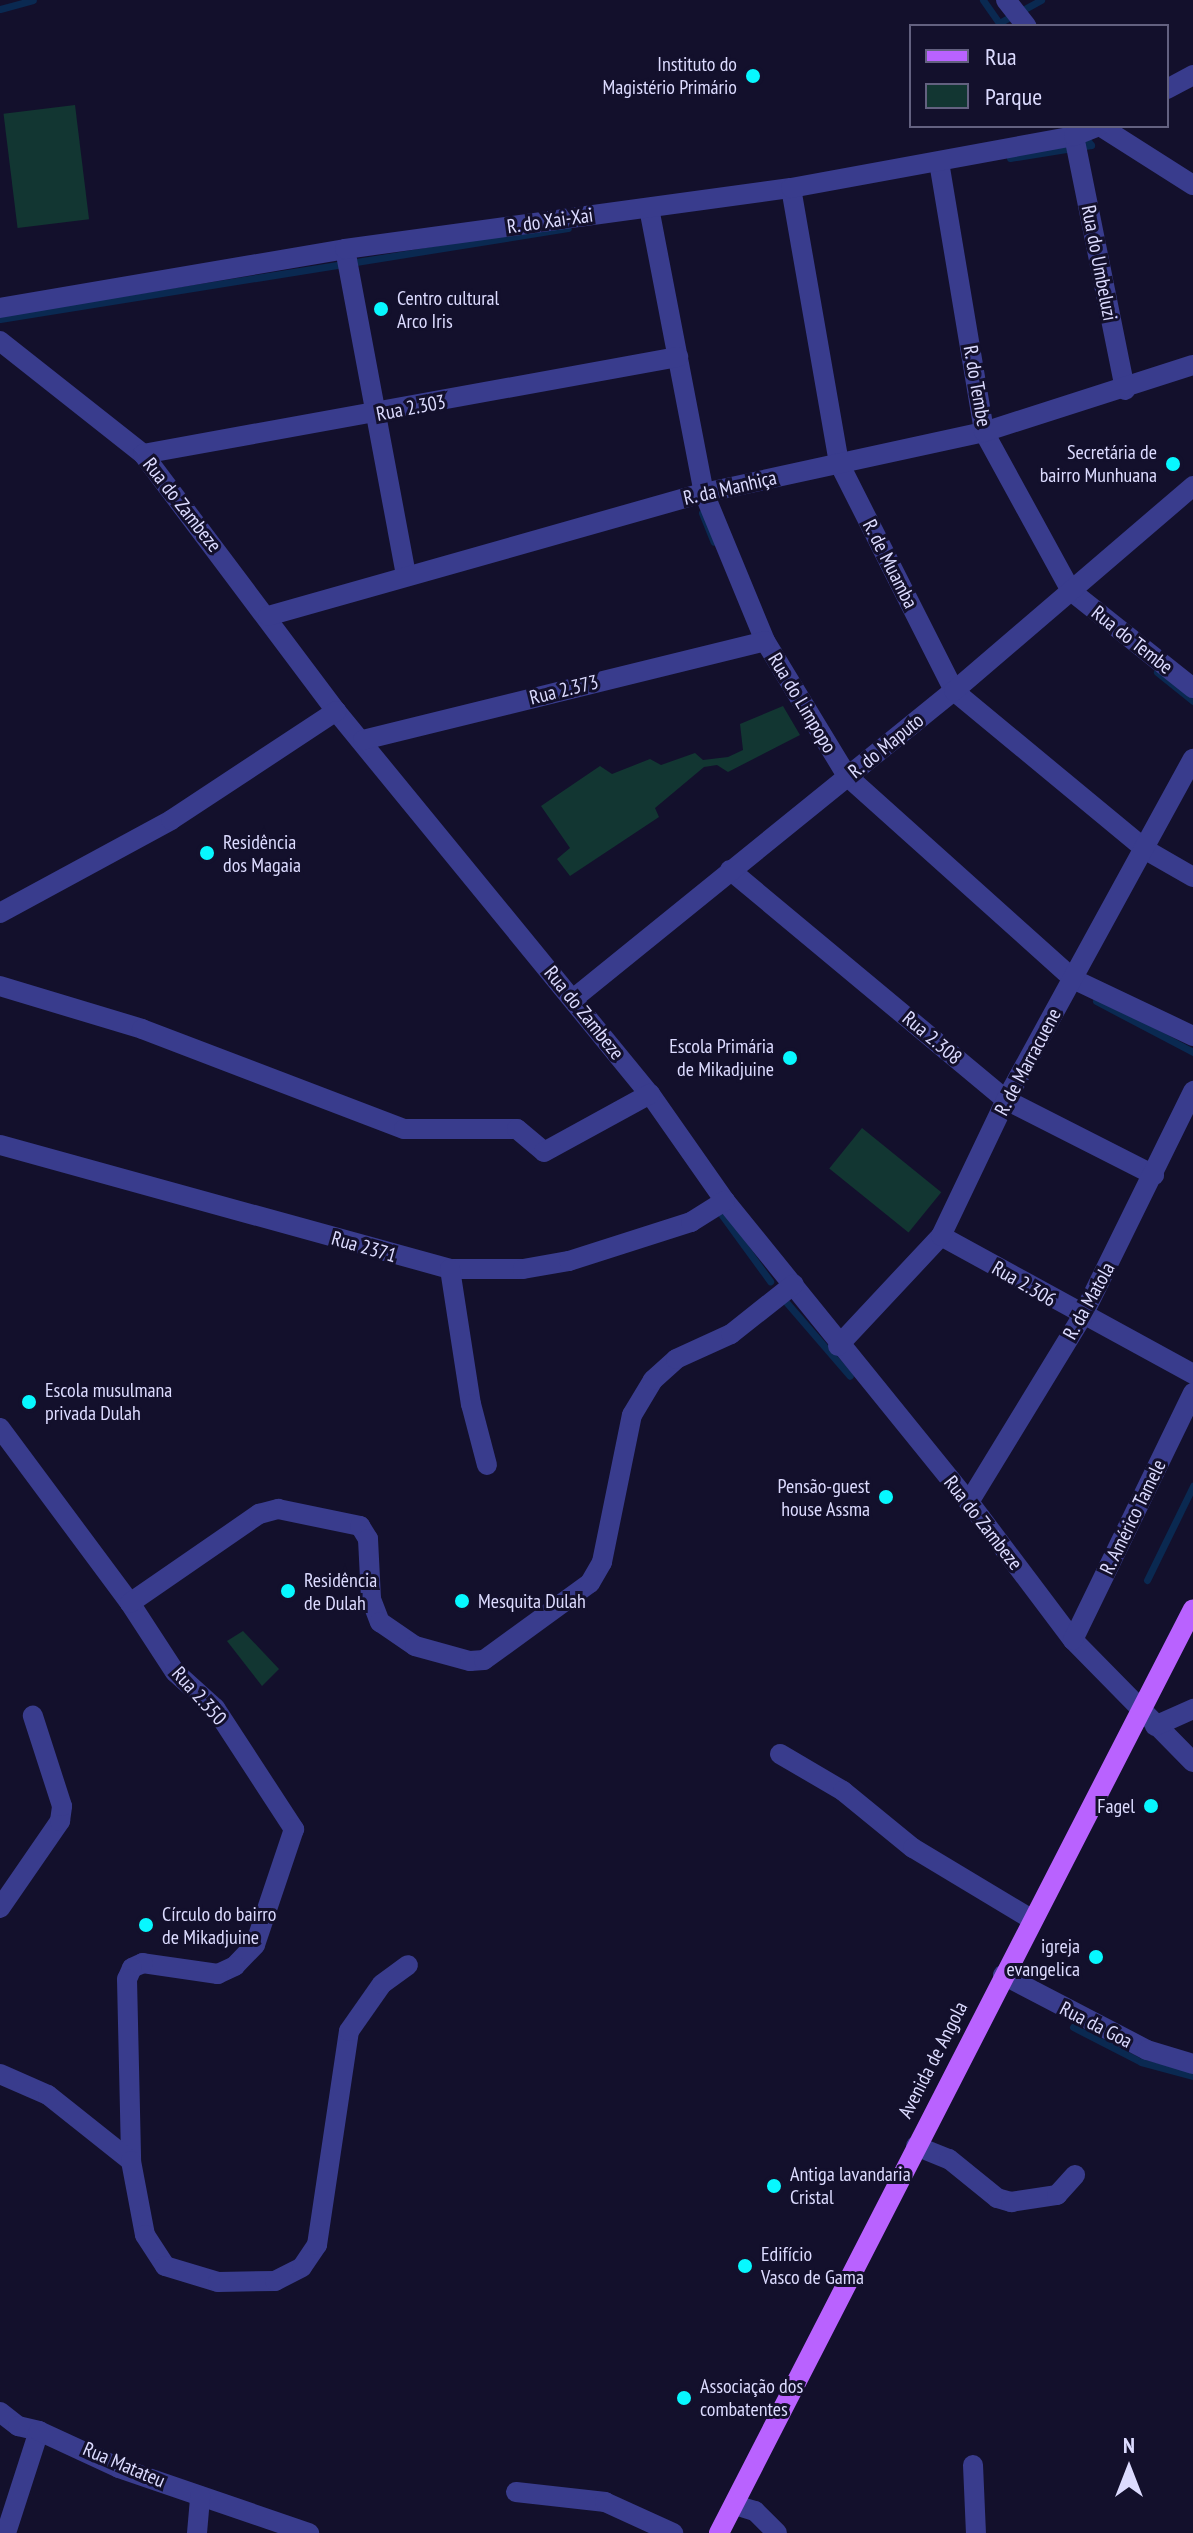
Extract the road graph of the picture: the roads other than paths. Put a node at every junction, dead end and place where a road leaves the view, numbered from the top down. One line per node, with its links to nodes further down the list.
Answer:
1 (1007, 0): 2 (street)
2 (1025, 24)
3 (1193, 75): 4 (street)
4 (1169, 88)
5 (1094, 128): 7 (street, R. do Xai-Xai)
6 (1102, 128): 9 (street)
7 (1074, 136): 8 (street, R. do Xai-Xai); 17 (street, Rua do Umbeluzi)
8 (939, 162): 10 (street, R. do Xai-Xai); 19 (street, R. do Tembe)
9 (1193, 185)
10 (791, 188): 11 (street, R. do Xai-Xai); 21 (street, R. de Muamba)
11 (649, 208): 12 (street, R. do Xai-Xai); 15 (street, Rua do Limpopo)
12 (345, 249): 13 (street, R. do Xai-Xai); 18 (street)
13 (0, 308)
14 (0, 341): 20 (street, Rua do Zambeze)
15 (678, 357): 18 (street, Rua 2.303); 23 (street, Rua do Limpopo)
16 (1193, 365): 17 (street, R. da Manhiça)
17 (1125, 390): 19 (street, R. da Manhiça)
18 (375, 416): 20 (street, Rua 2.303); 24 (street)
19 (984, 432): 21 (street, R. da Manhiça); 25 (street, R. do Tembe)
20 (143, 454): 26 (street, Rua do Zambeze)
21 (839, 463): 23 (street, R. da Manhiça); 29 (street, R. de Muamba)
22 (1193, 486): 25 (street, R. do Maputo)
23 (704, 493): 24 (street, R. da Manhiça); 27 (street, Rua do Limpopo)
24 (406, 574): 26 (street, R. da Manhiça)
25 (1071, 591): 28 (street, Rua do Tembe); 29 (street, R. do Maputo)
26 (268, 616): 30 (street, Rua do Zambeze)
27 (765, 641): 31 (street, Rua 2.373); 33 (street, Rua do Limpopo)
28 (1193, 688)
29 (954, 691): 33 (street, R. do Maputo); 34 (street, R. de Muamba)
30 (336, 711): 31 (street, Rua do Zambeze); 37 (street)
31 (363, 740): 40 (street, Rua do Zambeze)
32 (1193, 759): 34 (street, R. de Marracuene)
33 (847, 776): 35 (street, R. do Maputo); 38 (street, Rua do Limpopo)
34 (1146, 850): 36 (street, R. de Muamba); 38 (street, R. de Marracuene)
35 (730, 870): 40 (street, R. do Maputo); 44 (street, Rua 2.308)
36 (1193, 877)
37 (0, 913)
38 (1073, 979): 41 (street, Rua do Limpopo); 44 (street, R. de Marracuene)
39 (0, 986): 43 (street)
40 (573, 999): 43 (street, Rua do Zambeze)
41 (1193, 1036)
42 (1193, 1091): 46 (street, R. da Matola)
43 (650, 1094): 47 (street, Rua do Zambeze)
44 (1006, 1100): 46 (street, Rua 2.308); 48 (street, R. de Marracuene)
45 (0, 1145): 49 (street, Rua 2371)
46 (1154, 1175): 51 (street, R. da Matola)
47 (725, 1201): 49 (street, Rua 2371); 50 (street, Rua do Zambeze)
48 (941, 1236): 51 (street, Rua 2.306); 52 (street, R. de Marracuene)
49 (450, 1269): 56 (street)
50 (794, 1284): 52 (street, Rua do Zambeze); 58 (street)
51 (1082, 1317): 53 (street, Rua 2.306); 57 (street, R. da Matola)
52 (838, 1346): 57 (street, Rua do Zambeze)
53 (1193, 1374)
54 (1193, 1393): 60 (street, R. Américo Tamele)
55 (0, 1428): 58 (street, Rua 2.350)
56 (487, 1465)
57 (969, 1502): 60 (street, Rua do Zambeze)
58 (130, 1603): 73 (street, Rua 2.350)
59 (1193, 1609): 63 (main road, Avenida de Angola)
60 (1073, 1640): 63 (street, Rua do Zambeze)
61 (1193, 1709): 63 (street)
62 (33, 1716): 66 (street)
63 (1148, 1719): 65 (street, Rua do Zambeze); 67 (main road, Avenida de Angola)
64 (780, 1754): 67 (street)
65 (1193, 1762)
66 (0, 1908)
67 (1033, 1920): 69 (main road, Avenida de Angola)
68 (408, 1965): 73 (street)
69 (1003, 1975): 70 (street, Rua da Goa); 72 (main road, Avenida de Angola)
70 (1193, 2064)
71 (0, 2074): 73 (street)
72 (916, 2146): 74 (street); 80 (main road, Avenida de Angola)
73 (131, 2161)
74 (1075, 2175)
75 (0, 2412): 76 (street, Rua Matateu)
76 (39, 2431): 79 (street, Rua Matateu); 81 (street)
77 (973, 2465): 87 (street)
78 (516, 2492): 84 (street)
79 (200, 2496): 82 (street); 83 (street, Rua Matateu)
80 (735, 2505): 85 (main road, Avenida de Angola); 86 (street)
81 (6, 2533)
82 (197, 2533)
83 (309, 2533)
84 (673, 2533)
85 (719, 2533)
86 (777, 2533)
87 (976, 2533)

